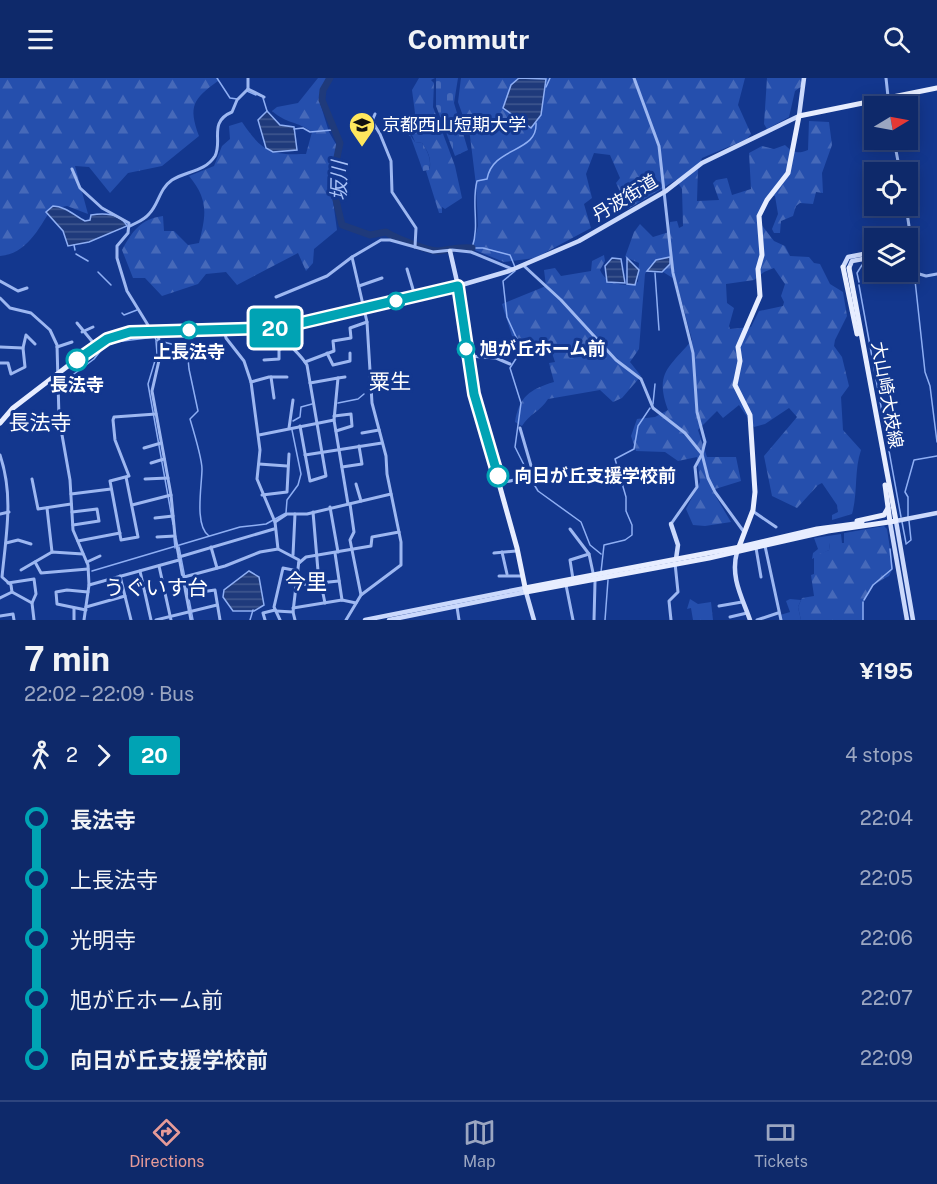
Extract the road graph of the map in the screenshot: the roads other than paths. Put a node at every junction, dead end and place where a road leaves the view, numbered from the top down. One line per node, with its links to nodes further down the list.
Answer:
1 (248, 78): 6 (street)
2 (634, 78): 15 (street)
3 (804, 78): 11 (street)
4 (886, 78): 7 (street)
5 (937, 89): 7 (main road)
6 (247, 90): 8 (street); 16 (street)
7 (888, 96)
8 (264, 97)
9 (864, 101): 11 (main road)
10 (375, 114): 12 (street)
11 (799, 116): 15 (street, 丹波街道); 111 (main road)
12 (372, 121): 13 (street); 17 (street)
13 (357, 123)
14 (72, 169): 16 (street)
15 (666, 191): 21 (street, 丹波街道); 85 (street)
16 (130, 226): 41 (street)
17 (415, 245): 18 (street); 19 (street)
18 (450, 250): 24 (street); 30 (street)
19 (352, 256): 29 (street); 33 (street)
20 (864, 257): 22 (street)
21 (523, 265): 24 (street, 丹波街道); 85 (street)
22 (846, 268): 109 (main road, 大山崎大枝線); 120 (main road, 大山崎大枝線)
23 (407, 269): 32 (street)
24 (512, 269): 30 (street, 丹波街道)
25 (918, 274): 26 (street)
26 (937, 274)
27 (382, 278): 29 (street)
28 (0, 280): 31 (street)
29 (359, 286): 35 (street)
30 (458, 286): 32 (main road); 53 (main road)
31 (27, 288)
32 (415, 296): 35 (main road)
33 (276, 297)
34 (0, 298): 49 (street)
35 (362, 309): 36 (street); 39 (main road)
36 (367, 322): 51 (street); 74 (street)
37 (77, 323): 43 (street)
38 (93, 327): 43 (street)
39 (279, 328): 40 (main road); 46 (street)
40 (224, 329): 42 (main road); 63 (street)
41 (151, 330): 42 (main road); 47 (main road)
42 (158, 330): 67 (street)
43 (82, 332): 47 (street)
44 (72, 342): 49 (street)
45 (35, 344): 50 (street)
46 (287, 345): 54 (street); 55 (street)
47 (96, 346): 58 (main road)
48 (0, 347): 50 (street)
49 (57, 347): 58 (street)
50 (23, 348): 56 (street)
51 (327, 353): 52 (street); 55 (street)
52 (350, 353)
53 (467, 356): 57 (street); 97 (main road)
54 (264, 360)
55 (305, 362): 64 (street)
56 (0, 363)
57 (510, 364)
58 (57, 375): 69 (main road); 100 (street)
59 (271, 377): 60 (street); 63 (street); 65 (street)
60 (287, 377)
61 (345, 377): 62 (street)
62 (338, 378): 64 (street); 68 (street)
63 (251, 382): 77 (street)
64 (310, 383): 70 (street)
65 (274, 398)
66 (293, 400): 72 (street)
67 (156, 414): 78 (street); 93 (street)
68 (334, 418): 70 (street); 75 (street); 75 (street)
69 (0, 423)
70 (317, 423): 71 (street); 83 (street)
71 (300, 426): 72 (street); 87 (street)
72 (289, 428): 77 (street)
73 (520, 428): 97 (street)
74 (379, 430): 76 (street); 79 (street)
75 (336, 431): 82 (street)
76 (362, 433)
77 (259, 435): 90 (street)
78 (161, 443): 81 (street); 88 (street)
79 (382, 443): 80 (street); 101 (street)
80 (359, 447): 82 (street); 92 (street)
81 (144, 448)
82 (339, 450): 83 (street); 92 (street)
83 (322, 453): 87 (street); 87 (street)
84 (289, 454): 91 (street)
85 (702, 454): 122 (street); 132 (street)
86 (0, 455): 112 (street)
87 (305, 455)
88 (164, 459): 89 (street); 94 (street)
89 (151, 463)
90 (259, 464): 91 (street); 103 (street)
91 (288, 466): 103 (street)
92 (342, 467): 105 (street)
93 (126, 477): 99 (street); 107 (street)
94 (168, 478): 96 (street); 102 (street)
95 (32, 479): 110 (street)
96 (145, 479)
97 (500, 483): 144 (main road)
98 (357, 484): 104 (street)
99 (111, 489): 100 (street); 131 (street)
100 (71, 494): 106 (street)
101 (391, 494): 104 (street); 129 (street)
102 (171, 495): 107 (street); 118 (street)
103 (262, 495): 121 (street)
104 (361, 501): 105 (street)
105 (349, 503): 108 (street); 142 (street)
106 (71, 504): 110 (street); 113 (street)
107 (132, 505): 131 (street)
108 (330, 507): 114 (street); 146 (street)
109 (888, 507): 120 (main road, 大山崎大枝線); 124 (main road)
110 (47, 508): 145 (street)
111 (752, 511): 125 (street); 132 (main road)
112 (9, 512): 116 (street); 128 (street)
113 (72, 512): 123 (street); 123 (street)
114 (314, 512): 117 (street); 152 (street)
115 (937, 513): 120 (street)
116 (0, 514)
117 (295, 514): 121 (street); 151 (street)
118 (173, 516): 119 (street); 133 (street)
119 (155, 518)
120 (893, 521): 124 (main road); 138 (main road); 230 (street); 231 (street)
121 (275, 522): 126 (street)
122 (671, 524): 155 (street)
123 (73, 525): 135 (street)
124 (837, 525): 143 (main road)
125 (776, 527)
126 (274, 529): 139 (street); 141 (street)
127 (570, 529): 150 (street)
128 (8, 532): 130 (street); 136 (street)
129 (399, 532): 142 (street); 185 (street)
130 (0, 533)
131 (120, 533): 135 (street)
132 (744, 533): 143 (main road)
133 (175, 536): 134 (street); 154 (street)
134 (157, 537)
135 (78, 542): 149 (street)
136 (6, 543): 137 (street); 160 (street)
137 (31, 544)
138 (765, 546): 140 (main road); 202 (street)
139 (211, 547): 154 (street); 161 (street)
140 (756, 548): 143 (main road); 173 (street)
141 (278, 549): 151 (street); 161 (street)
142 (352, 550): 146 (street); 185 (street)
143 (738, 550): 155 (main road); 189 (street)
144 (518, 551): 147 (street); 171 (main road)
145 (52, 552): 149 (street); 156 (street)
146 (336, 552): 152 (street); 175 (street)
147 (502, 552): 148 (street); 167 (street)
148 (494, 553)
149 (84, 554): 157 (street)
150 (589, 554): 172 (street); 174 (street)
151 (293, 555): 158 (street)
152 (318, 555): 158 (street); 166 (street)
153 (100, 556): 157 (street)
154 (180, 558): 159 (street); 169 (street)
155 (675, 561): 172 (main road); 206 (street)
156 (35, 562): 162 (street); 163 (street)
157 (87, 562): 162 (street)
158 (299, 563): 165 (street)
159 (159, 565): 164 (street); 205 (street)
160 (2, 567): 176 (street)
161 (217, 568): 169 (street)
162 (88, 569): 179 (street)
163 (21, 570)
164 (140, 571): 168 (street); 212 (street)
165 (299, 571): 180 (street); 199 (street)
166 (318, 572)
167 (508, 574): 170 (street); 171 (street)
168 (120, 576): 179 (street); 186 (street)
169 (185, 576): 184 (street)
170 (499, 576)
171 (522, 576): 181 (main road)
172 (594, 577): 174 (main road); 177 (main road); 225 (street)
173 (761, 577)
174 (573, 579): 177 (main road)
175 (339, 581): 178 (street); 188 (street)
176 (8, 583): 182 (street); 190 (street)
177 (565, 583): 181 (main road); 224 (street)
178 (321, 584): 180 (street); 191 (street)
179 (89, 585): 183 (street)
180 (298, 585): 200 (street)
181 (526, 590): 194 (street); 223 (street)
182 (12, 592): 187 (street); 190 (street)
183 (88, 592): 196 (street); 197 (street)
184 (188, 594): 193 (street); 198 (street)
185 (361, 595): 192 (street)
186 (125, 596): 197 (street); 211 (street)
187 (0, 598)
188 (342, 600): 191 (street); 192 (street)
189 (742, 602): 195 (street); 201 (street)
190 (32, 603): 208 (street)
191 (325, 603): 200 (street)
192 (356, 603): 219 (street)
193 (217, 605): 198 (street); 215 (street)
194 (456, 605): 220 (street); 221 (street); 222 (street)
195 (719, 606)
196 (74, 608): 197 (street); 209 (street)
197 (86, 608): 210 (street)
198 (191, 610): 205 (street); 214 (street)
199 (275, 610): 200 (street); 216 (street); 217 (street)
200 (293, 610): 218 (street)
201 (747, 612): 204 (street); 227 (street)
202 (778, 613): 228 (street); 229 (street)
203 (0, 616): 207 (street)
204 (730, 617)
205 (171, 618): 213 (street)
206 (671, 619): 226 (street)
207 (14, 620)
208 (34, 620)
209 (74, 620)
210 (84, 620)
211 (131, 620)
212 (151, 620)
213 (156, 620)
214 (191, 620)
215 (220, 620)
216 (265, 620)
217 (280, 620)
218 (295, 620)
219 (346, 620)
220 (365, 620)
221 (389, 620)
222 (459, 620)
223 (534, 620)
224 (573, 620)
225 (594, 620)
226 (666, 620)
227 (750, 620)
228 (757, 620)
229 (781, 620)
230 (907, 620)
231 (913, 620)

